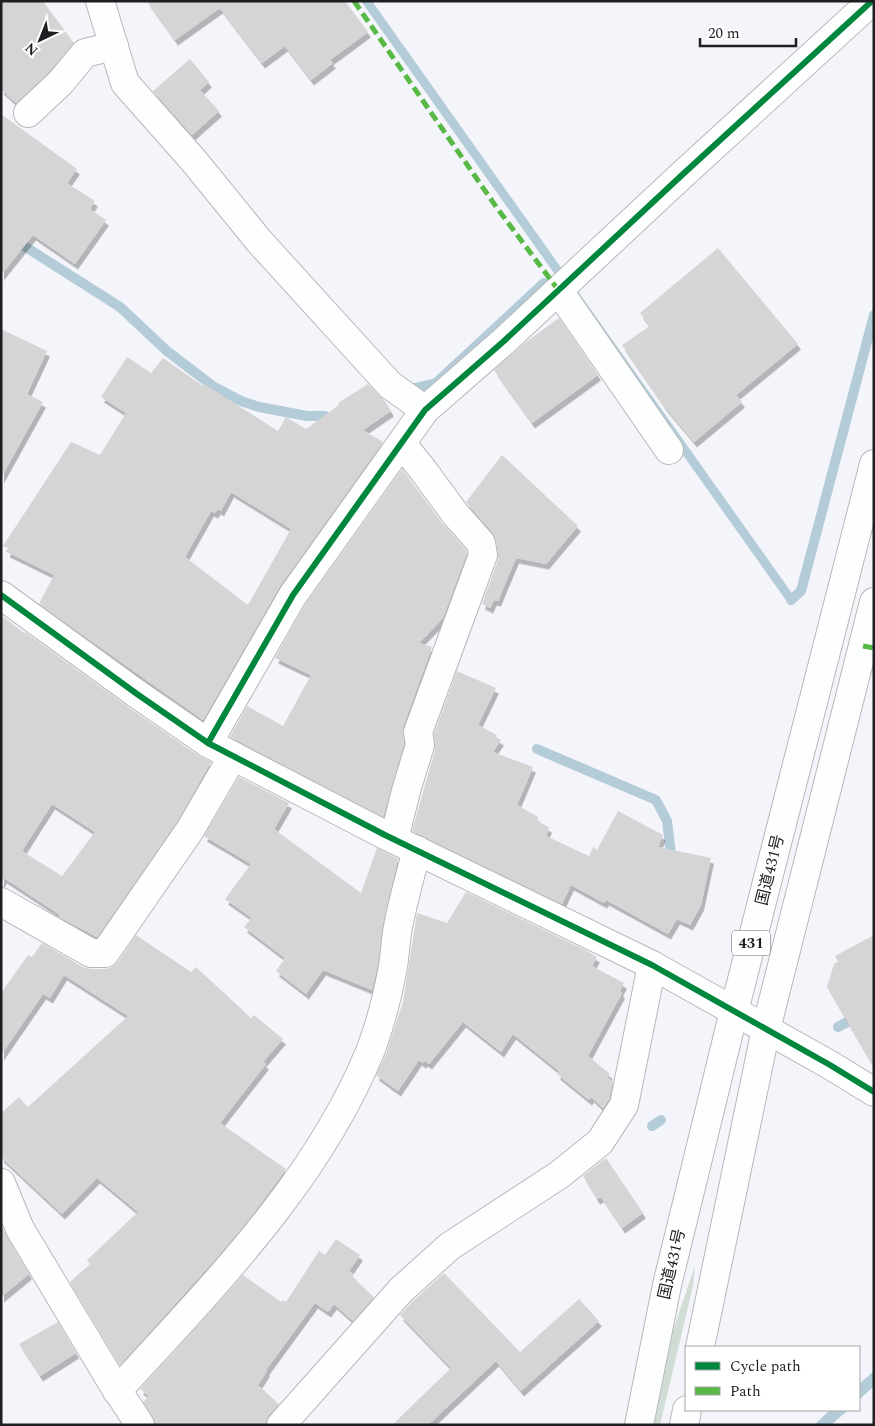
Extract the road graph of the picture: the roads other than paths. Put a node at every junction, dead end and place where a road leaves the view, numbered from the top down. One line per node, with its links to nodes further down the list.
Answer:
1 (100, 1): 3 (main road)
2 (872, 1): 5 (main road)
3 (114, 46): 4 (main road); 6 (main road)
4 (28, 113)
5 (566, 284): 6 (main road); 8 (main road)
6 (425, 410): 7 (main road)
7 (402, 444): 12 (main road); 14 (main road)
8 (669, 450)
9 (874, 464): 17 (main road, 国道431号 / 431)
10 (1, 595): 12 (main road)
11 (874, 602): 18 (main road, 431)
12 (208, 743): 13 (main road)
13 (233, 756): 14 (main road); 15 (main road)
14 (406, 844): 16 (main road); 22 (main road)
15 (1, 902)
16 (652, 965): 17 (main road); 25 (main road)
17 (734, 1011): 18 (main road); 26 (main road, 国道431号 / 431)
18 (766, 1029): 19 (main road); 21 (main road, 431)
19 (874, 1092)
20 (1, 1183): 22 (main road)
21 (700, 1346)
22 (117, 1391): 24 (main road)
23 (687, 1411): 27 (main road)
24 (140, 1425)
25 (281, 1425)
26 (639, 1425)
27 (684, 1425)

